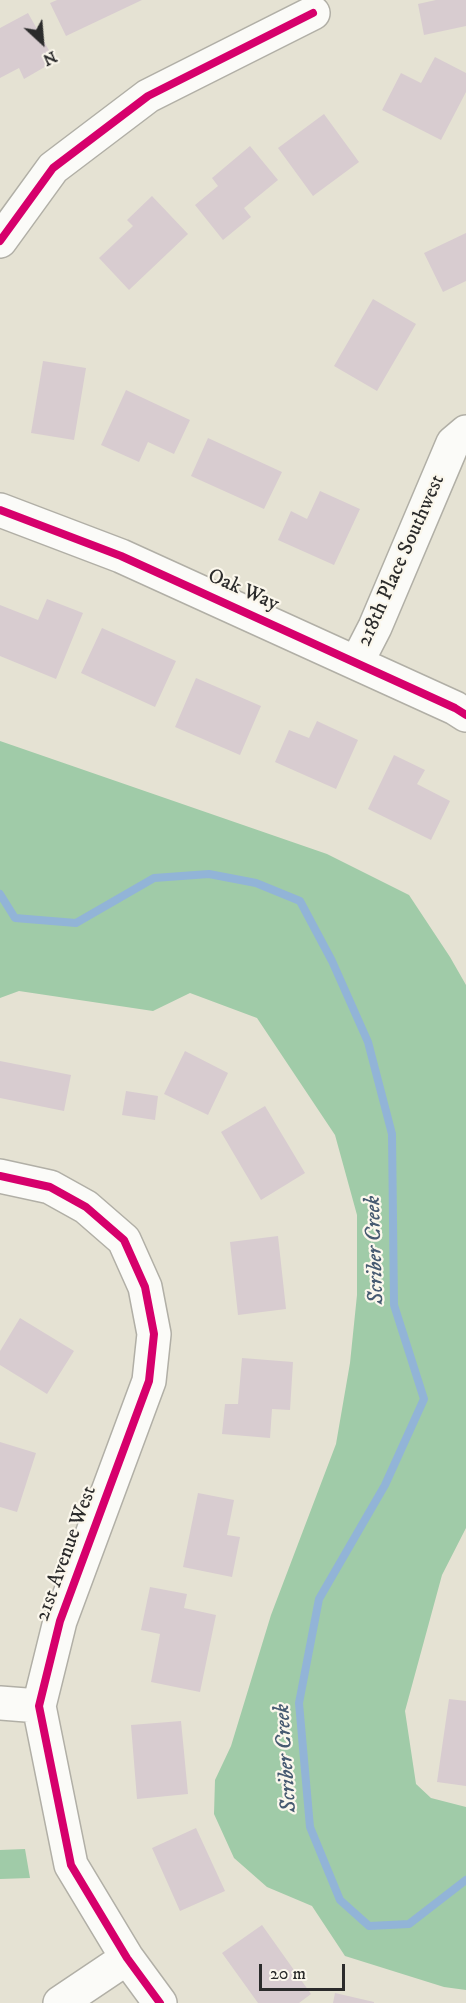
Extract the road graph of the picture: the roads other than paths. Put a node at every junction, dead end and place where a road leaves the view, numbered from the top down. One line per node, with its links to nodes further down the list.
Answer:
1 (313, 13): 2 (street)
2 (0, 241)
3 (466, 432): 5 (street, 218th Place Southwest)
4 (0, 510): 5 (street, Oak Way)
5 (357, 662): 6 (street, Oak Way)
6 (466, 715)
7 (0, 1176): 9 (street, 21st Avenue West)
8 (0, 1703): 9 (street)
9 (39, 1706): 10 (street, 21st Avenue West)
10 (127, 1958): 11 (street); 12 (street, 21st Avenue West)
11 (60, 2003)
12 (159, 2003)

